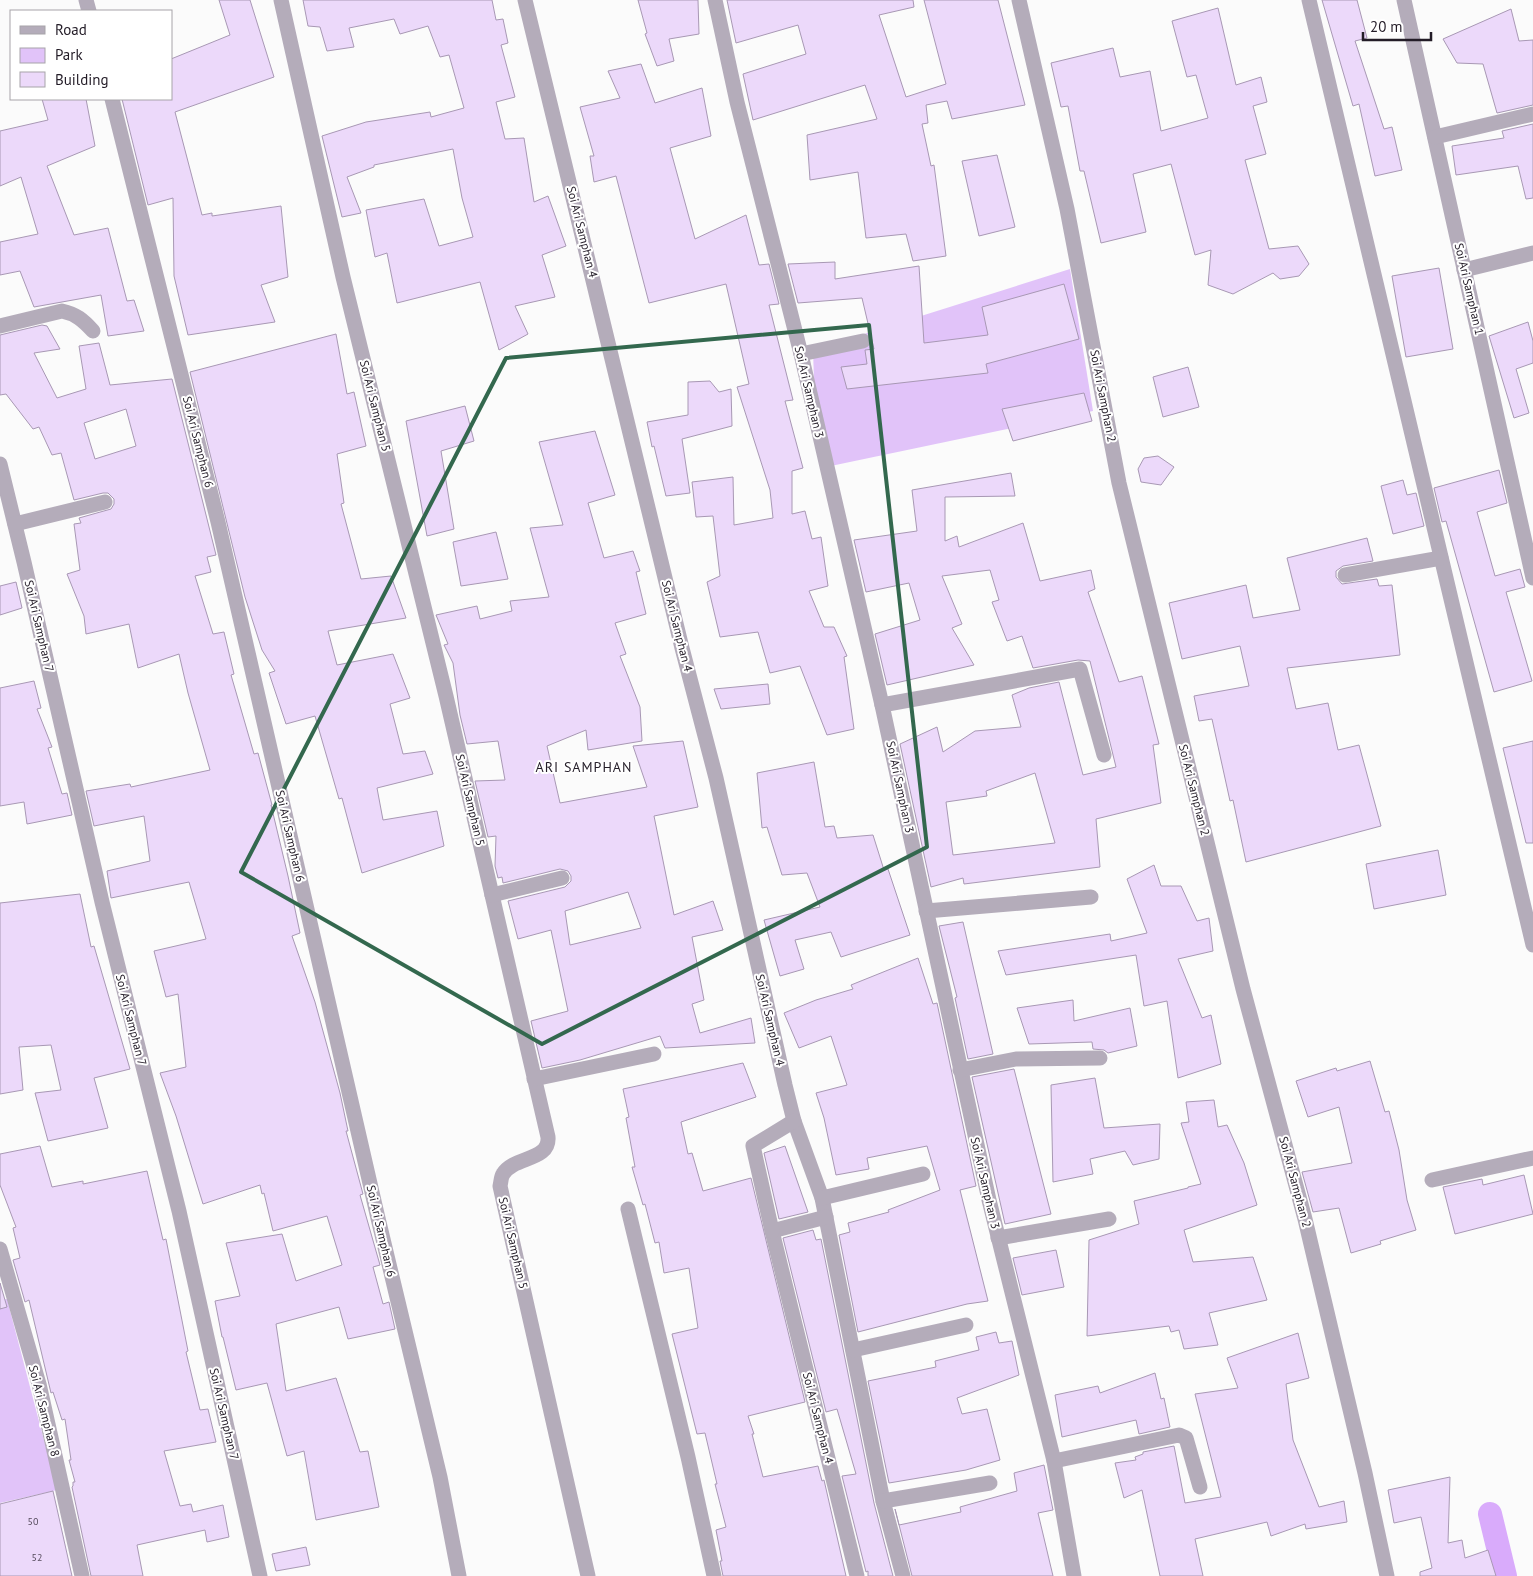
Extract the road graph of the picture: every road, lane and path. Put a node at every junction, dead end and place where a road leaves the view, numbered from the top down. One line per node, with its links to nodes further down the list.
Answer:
1 (281, 0): 25 (street, Soi Ari Samphan 5)
2 (525, 0): 33 (street, Soi Ari Samphan 4)
3 (715, 0): 15 (street, Soi Ari Samphan 3)
4 (1019, 0): 58 (street, Soi Ari Samphan 2)
5 (1309, 0): 19 (street)
6 (1404, 0): 9 (street, Soi Ari Samphan 1)
7 (112, 100): 52 (street, Soi Ari Samphan 6)
8 (1533, 114): 9 (street)
9 (1435, 137): 11 (street, Soi Ari Samphan 1)
10 (1533, 253): 11 (street)
11 (1464, 270): 21 (street, Soi Ari Samphan 1)
12 (0, 326): 13 (street)
13 (93, 331)
14 (863, 341): 15 (street)
15 (801, 354): 22 (street, Soi Ari Samphan 3)
16 (0, 464): 18 (street, Soi Ari Samphan 7)
17 (105, 502): 18 (street)
18 (15, 524): 51 (street, Soi Ari Samphan 7)
19 (1441, 558): 20 (street); 28 (street)
20 (1346, 575)
21 (1533, 578)
22 (882, 705): 23 (street); 27 (street, Soi Ari Samphan 3)
23 (1104, 755)
24 (562, 878): 25 (street)
25 (492, 895): 32 (street, Soi Ari Samphan 5)
26 (1091, 897): 27 (street)
27 (926, 911): 31 (street, Soi Ari Samphan 3)
28 (1533, 946)
29 (654, 1054): 32 (street)
30 (1100, 1058): 31 (street)
31 (960, 1070): 42 (street, Soi Ari Samphan 3)
32 (534, 1079): 53 (street, Soi Ari Samphan 5)
33 (794, 1121): 37 (street); 41 (street, Soi Ari Samphan 4)
34 (1533, 1158): 36 (street)
35 (923, 1174): 37 (street)
36 (1432, 1180)
37 (822, 1198): 39 (street)
38 (628, 1209): 54 (street)
39 (826, 1217): 41 (street); 45 (street)
40 (1109, 1219): 42 (street)
41 (772, 1231): 55 (street, Soi Ari Samphan 4)
42 (998, 1238): 46 (street, Soi Ari Samphan 3)
43 (0, 1248): 50 (street, Soi Ari Samphan 8)
44 (966, 1325): 45 (street)
45 (853, 1350): 49 (street)
46 (1054, 1461): 48 (street); 57 (street, Soi Ari Samphan 3)
47 (990, 1482): 49 (street)
48 (1200, 1487)
49 (883, 1501): 56 (street)
50 (82, 1576)
51 (260, 1576)
52 (459, 1576)
53 (588, 1576)
54 (714, 1576)
55 (857, 1576)
56 (903, 1576)
57 (1074, 1576)
58 (1387, 1576)

